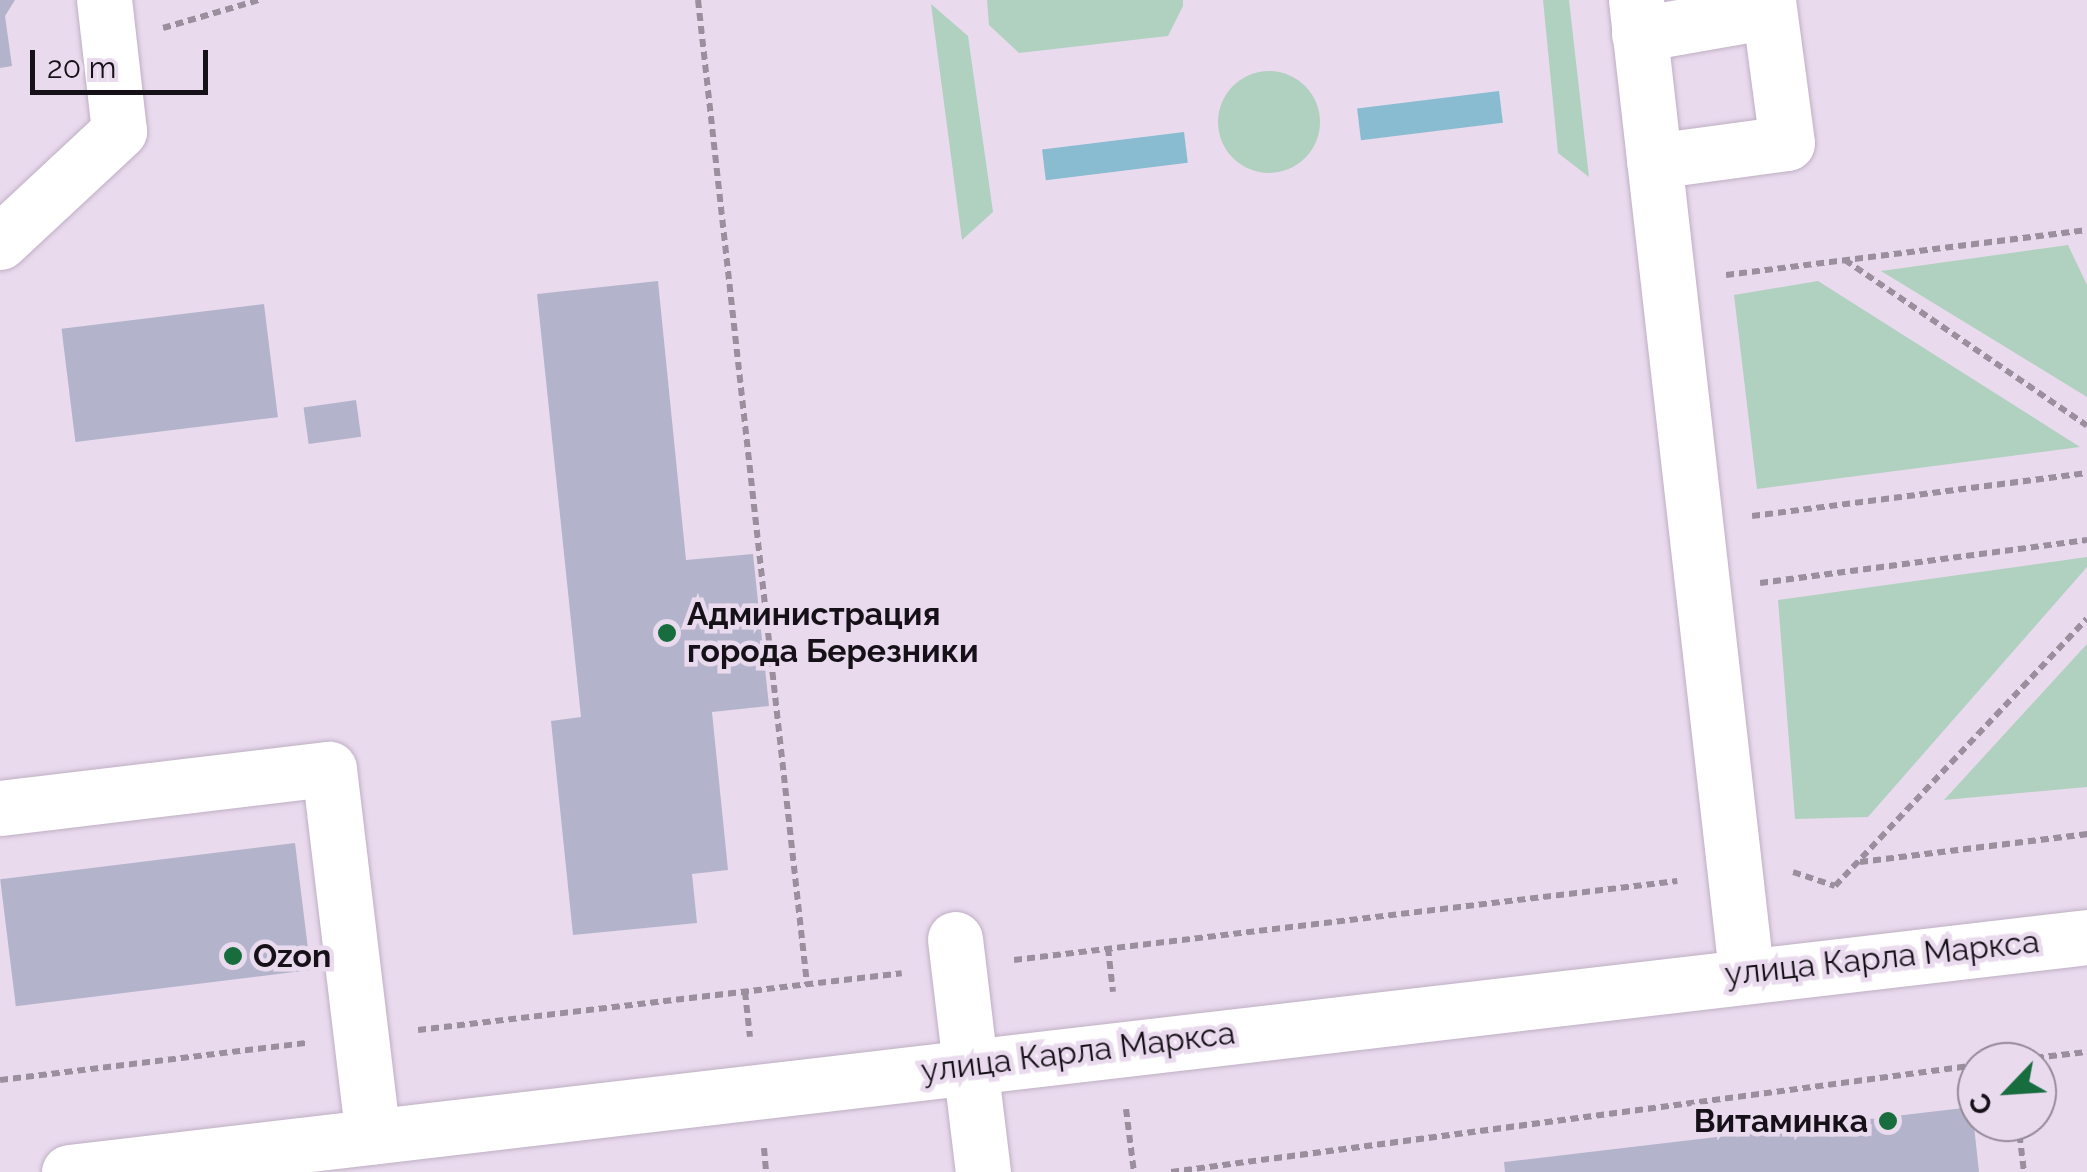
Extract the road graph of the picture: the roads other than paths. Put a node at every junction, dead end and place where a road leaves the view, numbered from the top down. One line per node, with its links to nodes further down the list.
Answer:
1 (1769, 6): 2 (main road); 4 (main road)
2 (1638, 17): 4 (main road)
3 (107, 22): 5 (main road)
4 (1654, 160): 9 (main road)
5 (0, 242)
6 (0, 808): 11 (main road)
7 (2087, 937): 9 (main road, улица Карла Маркса)
8 (956, 940): 10 (main road)
9 (1746, 972): 10 (main road, улица Карла Маркса)
10 (970, 1065): 11 (main road, улица Карла Маркса); 13 (main road)
11 (373, 1136): 12 (main road, улица Карла Маркса)
12 (68, 1172)
13 (983, 1172)

